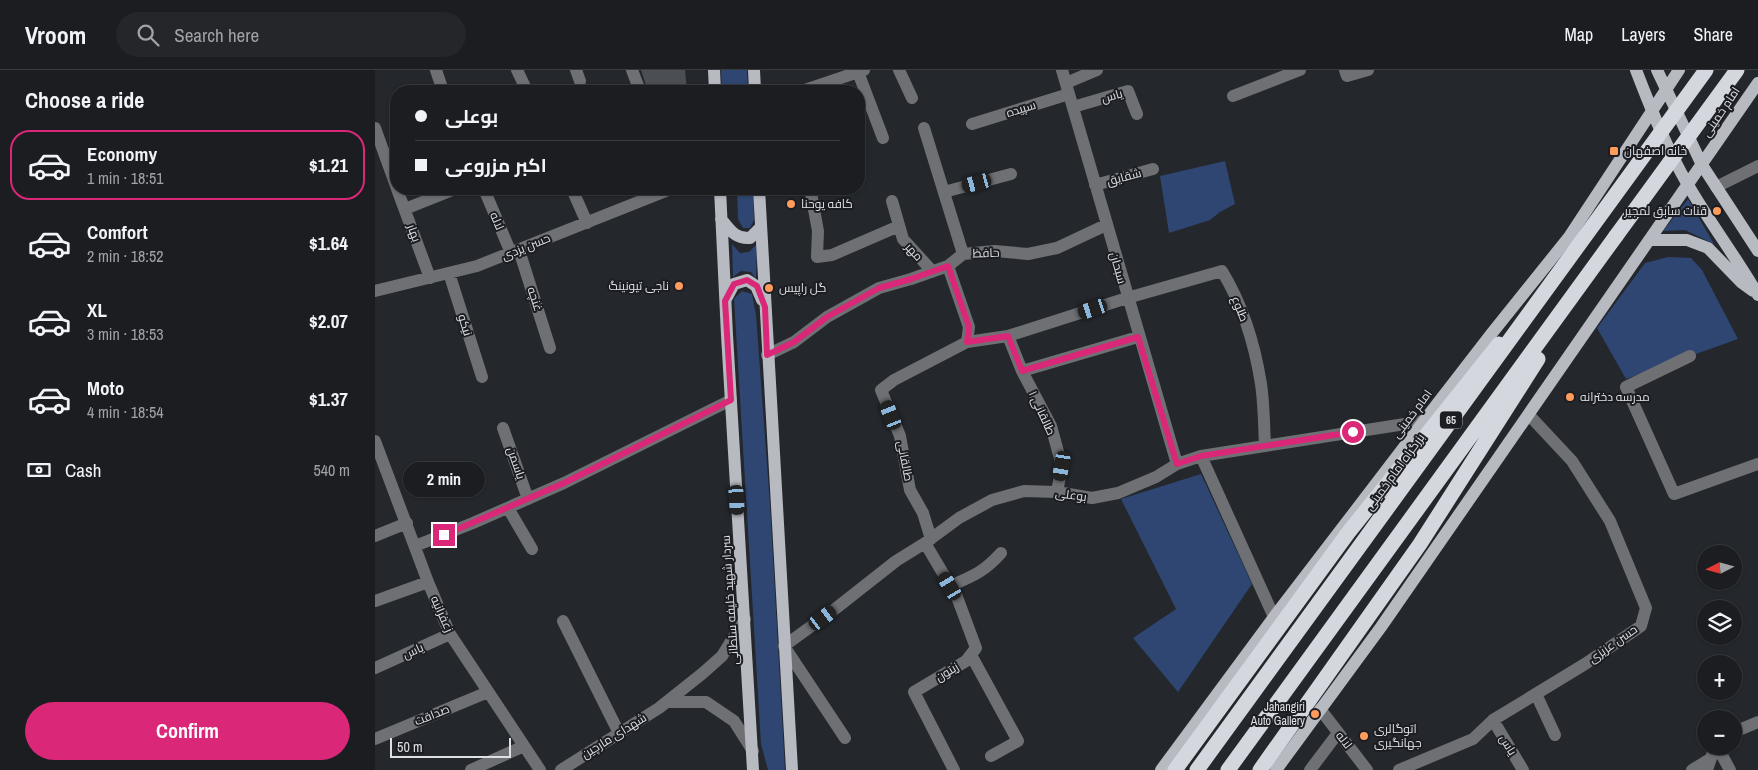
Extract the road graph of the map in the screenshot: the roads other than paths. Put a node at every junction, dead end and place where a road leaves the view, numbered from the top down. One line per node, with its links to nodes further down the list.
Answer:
1 (436, 70): 19 (street)
2 (517, 70): 20 (street)
3 (632, 70): 21 (street)
4 (714, 70): 22 (main road)
5 (754, 70): 23 (main road)
6 (899, 70): 28 (street)
7 (1062, 70): 25 (street, سبحان)
8 (1097, 70): 25 (street)
9 (1300, 70): 27 (street)
10 (1345, 70): 11 (street)
11 (1368, 70)
12 (1657, 70): 26 (main road)
13 (1679, 70): 26 (main road, امام خمینی)
14 (1706, 70): 61 (highway, بزرگراه امام خمینی / 65, bridge)
15 (1737, 70): 62 (highway, 65, bridge)
16 (861, 71): 24 (street); 35 (street)
17 (1639, 76): 30 (main road); 36 (main road)
18 (1758, 83): 37 (main road, امام خمینی)
19 (441, 85)
20 (524, 85)
21 (638, 85)
22 (715, 85)
23 (755, 85)
24 (820, 85)
25 (1067, 89): 29 (street, سبحان); 32 (street, سپیده)
26 (1665, 89): 30 (main road, امام خمینی); 37 (main road)
27 (1233, 96)
28 (912, 98)
29 (1073, 107): 31 (street, یاس); 42 (street, سبحان)
30 (1651, 110): 36 (main road, امام خمینی); 43 (main road)
31 (1137, 114)
32 (973, 124)
33 (375, 128): 39 (street, بهار)
34 (924, 128): 45 (street)
35 (883, 138)
36 (1633, 138): 86 (main road, امام خمینی)
37 (1702, 165): 43 (main road, امام خمینی); 44 (main road)
38 (1758, 166): 44 (street)
39 (390, 168)
40 (1153, 169): 42 (street, شقایق)
41 (1011, 174): 45 (street)
42 (1095, 185): 59 (street, سبحان)
43 (1688, 185): 63 (main road, امام خمینی); 72 (main road)
44 (1716, 187): 65 (main road)
45 (944, 192): 66 (street)
46 (400, 195): 55 (street, بهار)
47 (439, 195): 55 (street)
48 (487, 195): 64 (street, لاله)
49 (574, 195): 57 (street)
50 (656, 195): 57 (street, حسن یزدی)
51 (720, 195): 56 (main road, سردار شهید خلیفه سلطانی)
52 (759, 195): 60 (main road)
53 (811, 195): 58 (street)
54 (892, 201): 58 (street, مهر)
55 (405, 208): 70 (street, بهار)
56 (721, 219): 60 (main road); 74 (main road, سردار شهید خلیفه سلطانی)
57 (587, 223): 64 (street, حسن یزدی)
58 (899, 226): 68 (street, مهر)
59 (1106, 226): 66 (street, حافظ); 73 (street, سبحان)
60 (761, 227): 75 (main road)
61 (1587, 234): 137 (highway); 138 (highway, بزرگراه امام خمینی / 65, bridge)
62 (1616, 236): 139 (highway, 65); 140 (highway)
63 (1649, 240): 72 (main road); 85 (main road, امام خمینی)
64 (515, 251): 69 (street, حسن یزدی); 79 (street, غنچه)
65 (1758, 251)
66 (963, 254): 67 (street, حافظ)
67 (948, 266): 68 (street, حافظ); 78 (street)
68 (932, 271): 80 (street, حافظ)
69 (449, 273): 70 (street, حسن یزدی); 83 (street, نیکو)
70 (430, 278): 71 (street, حسن یزدی)
71 (375, 291)
72 (1758, 294)
73 (1127, 298): 76 (street, طالقانی); 77 (street, سبحان); 89 (street, طلوع)
74 (725, 301): 75 (main road); 84 (main road, سردار شهید خلیفه سلطانی)
75 (765, 307): 80 (main road)
76 (1008, 336): 78 (street, طالقانی); 82 (street, طالقانی ۱)
77 (1138, 337): 82 (street); 91 (street, سبحان)
78 (967, 342): 99 (street, طالقانی)
79 (550, 348)
80 (767, 355): 110 (main road)
81 (1690, 356): 92 (street)
82 (1022, 371): 94 (street, طالقانی ۱)
83 (481, 377)
84 (731, 400): 95 (street); 107 (main road, سردار شهید خلیفه سلطانی)
85 (1529, 415): 114 (street, حسن عزیزی); 116 (main road, امام خمینی)
86 (1424, 421): 89 (street, بوعلی); 106 (main road, امام خمینی)
87 (503, 428): 95 (street, یاسمن)
88 (375, 441): 93 (street, زعفرانیه)
89 (1265, 446): 90 (street, بوعلی)
90 (1201, 456): 91 (street, بوعلی); 106 (street)
91 (1177, 464): 94 (street, بوعلی)
92 (1758, 464)
93 (380, 467): 97 (street, زعفرانیه)
94 (1057, 492): 99 (street, بوعلی)
95 (528, 499): 96 (street)
96 (508, 508): 100 (street); 101 (street)
97 (407, 523): 98 (street); 100 (street, زعفرانیه)
98 (375, 536)
99 (928, 541): 104 (street, زیتون); 110 (street, بوعلی)
100 (415, 546): 103 (street, زعفرانیه)
101 (532, 549)
102 (1001, 554): 104 (street)
103 (428, 582): 105 (street); 109 (street, زعفرانیه)
104 (950, 586): 111 (street, زیتون)
105 (375, 602)
106 (1275, 617): 136 (main road, امام خمینی)
107 (745, 619): 115 (street, شهدای مارچین); 126 (main road, سردار شهید خلیفه سلطانی)
108 (563, 621): 120 (street)
109 (450, 634): 112 (street, یاس); 113 (street, زعفرانیه)
110 (784, 646): 123 (street); 134 (main road)
111 (971, 655): 128 (street); 135 (street, زیتون)
112 (375, 668)
113 (488, 692): 124 (street, صداقت); 125 (street, زعفرانیه)
114 (1535, 694): 117 (street, حسن عزیزی); 122 (street)
115 (667, 702): 120 (street, شهدای مارچین); 126 (street)
116 (1320, 709): 121 (street, لاله); 141 (main road, امام خمینی)
117 (1493, 720): 144 (street, حسن عزیزی); 145 (street, یاس)
118 (1758, 722): 119 (street)
119 (1742, 729)
120 (619, 733): 132 (street, شهدای مارچین)
121 (1338, 733): 142 (street); 143 (street, لاله)
122 (1555, 735)
123 (845, 738)
124 (375, 739)
125 (524, 746): 130 (street); 131 (street, زعفرانیه)
126 (753, 751): 133 (main road, سردار شهید خلیفه سلطانی)
127 (1721, 755): 147 (street)
128 (991, 756)
129 (1709, 765): 146 (street)
130 (471, 770)
131 (540, 770)
132 (561, 770)
133 (755, 770)
134 (792, 770)
135 (954, 770)
136 (1161, 770)
137 (1175, 770)
138 (1197, 770)
139 (1228, 770)
140 (1260, 770)
141 (1276, 770)
142 (1310, 770)
143 (1367, 770)
144 (1399, 770)
145 (1523, 770)
146 (1692, 770)
147 (1730, 770)

